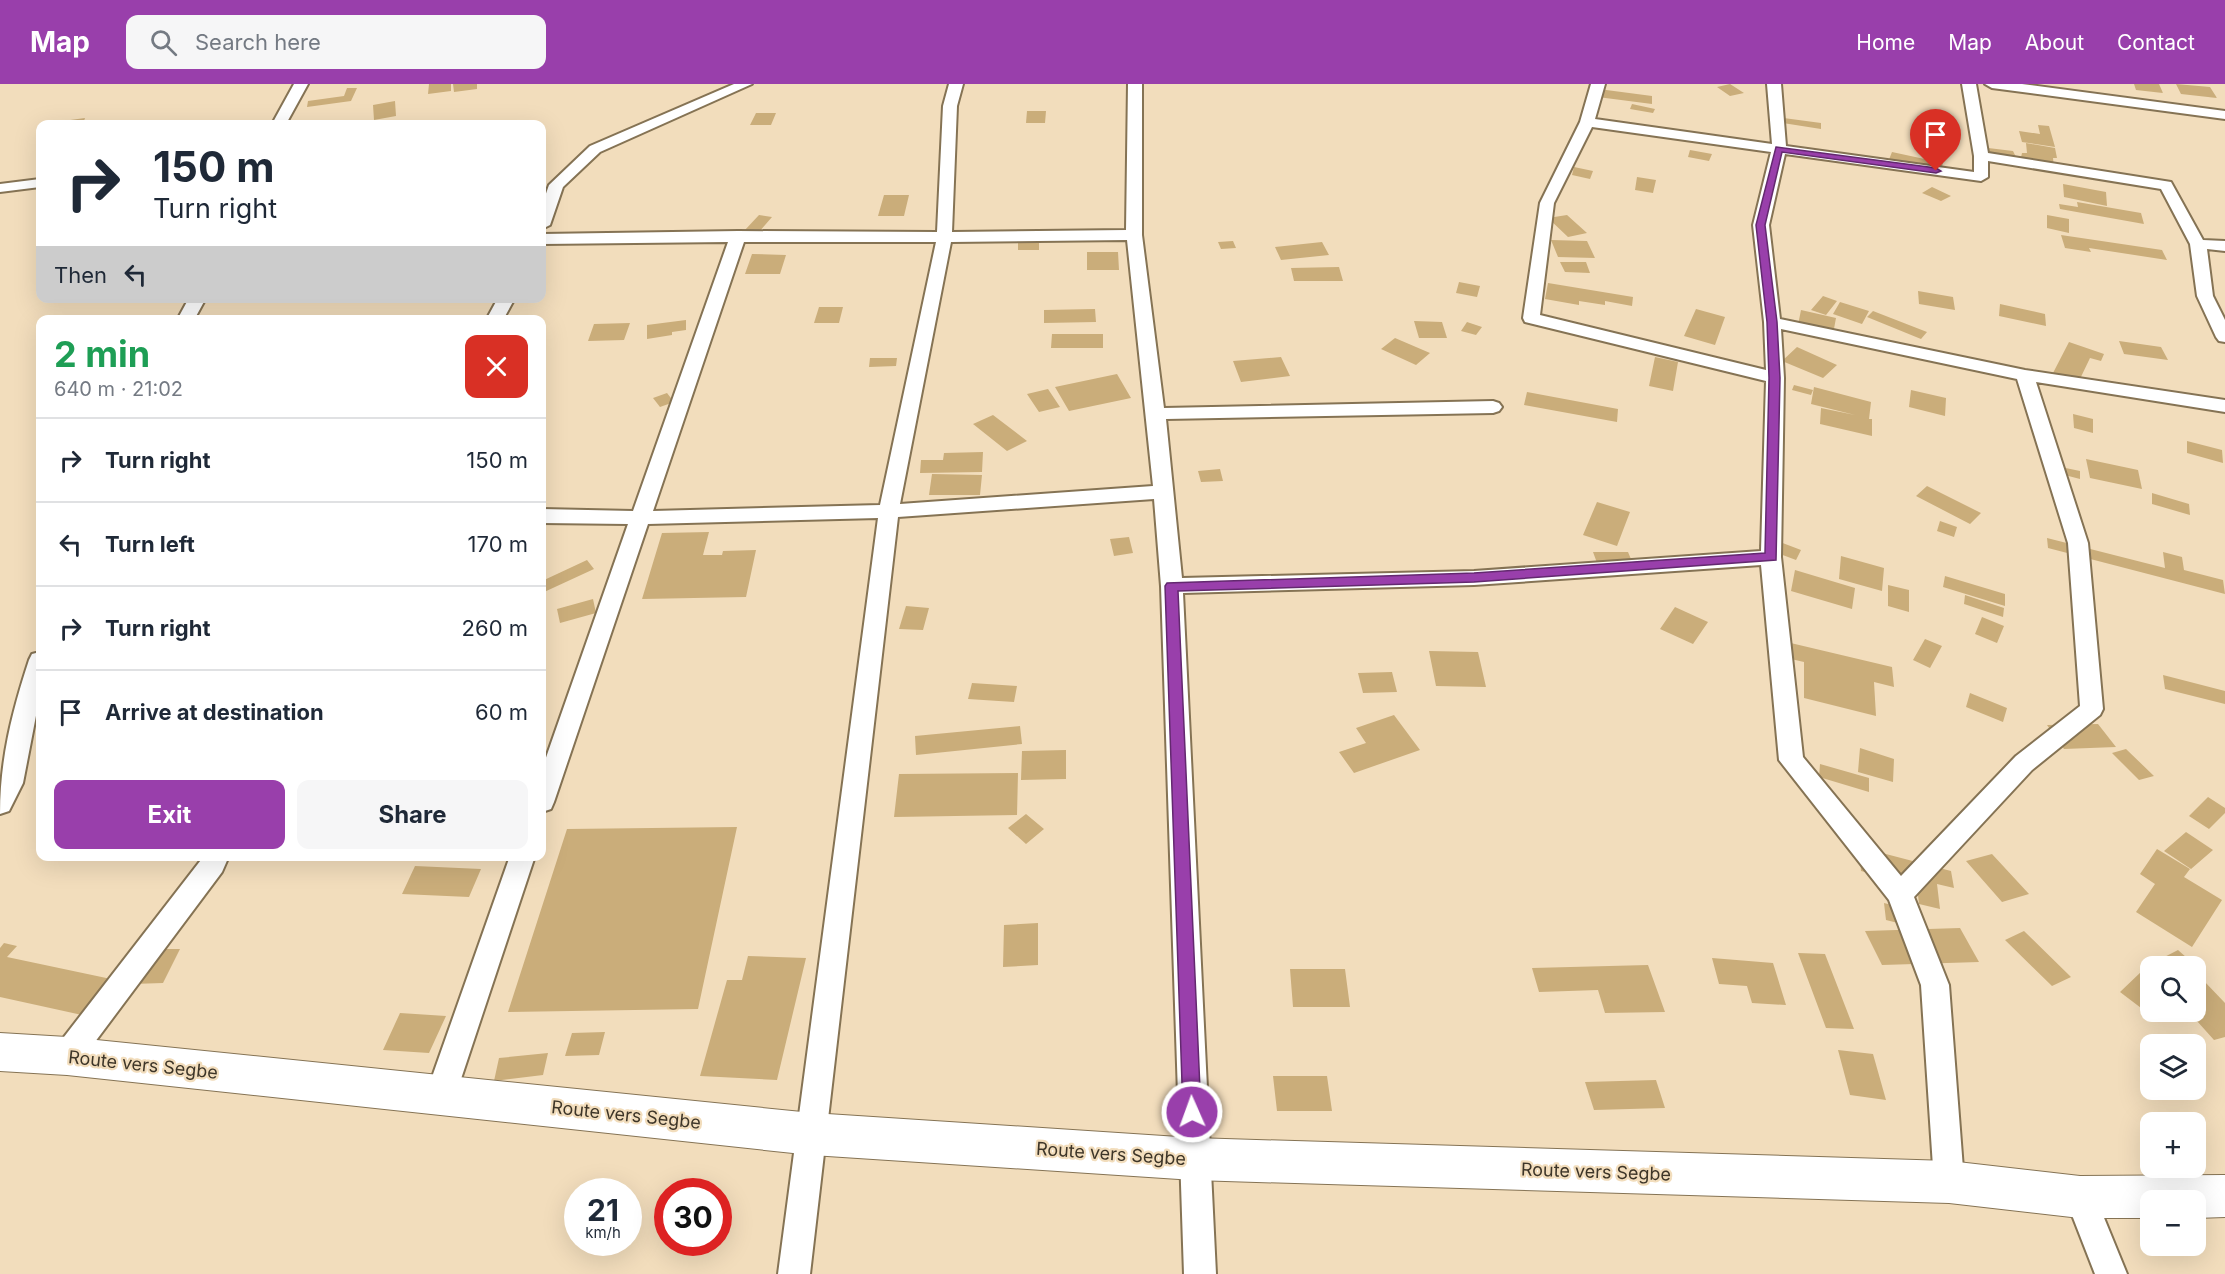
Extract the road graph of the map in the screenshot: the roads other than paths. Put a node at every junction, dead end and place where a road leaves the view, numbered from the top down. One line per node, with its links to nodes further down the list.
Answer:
1 (300, 84): 10 (street)
2 (745, 84): 16 (street)
3 (956, 84): 20 (street)
4 (1135, 84): 17 (street)
5 (1598, 84): 11 (street)
6 (1774, 84): 12 (street)
7 (1969, 84): 13 (street)
8 (1992, 84): 9 (street)
9 (2225, 115)
10 (281, 120)
11 (1587, 122): 12 (street); 28 (street)
12 (1779, 149): 13 (street); 25 (street)
13 (1981, 156): 21 (street)
14 (36, 184): 15 (street)
15 (0, 188)
16 (546, 213)
17 (1134, 235): 20 (street); 31 (street)
18 (738, 236): 19 (street); 20 (street); 35 (street)
19 (546, 239)
20 (944, 239): 33 (street)
21 (2198, 244): 22 (street); 23 (street)
22 (2225, 246)
23 (2205, 296): 24 (street); 26 (street)
24 (2225, 302)
25 (1772, 322): 27 (street); 28 (street)
26 (2225, 337)
27 (2025, 375): 29 (street); 43 (street)
28 (1775, 378): 36 (street)
29 (2225, 406)
30 (1493, 407): 31 (street)
31 (1156, 414): 32 (street)
32 (1163, 492): 33 (street); 37 (street)
33 (889, 511): 35 (street); 47 (street)
34 (546, 516): 35 (street)
35 (639, 518): 39 (street)
36 (1771, 557): 37 (street); 43 (street)
37 (1172, 586): 48 (street)
38 (36, 673): 40 (street)
39 (546, 790)
40 (0, 804)
41 (214, 861): 45 (street)
42 (521, 861): 46 (street)
43 (1900, 894): 49 (street)
44 (0, 1052): 45 (main road, Route vers Segbe)
45 (67, 1056): 46 (main road, Route vers Segbe)
46 (440, 1097): 47 (main road, Route vers Segbe)
47 (812, 1134): 48 (main road, Route vers Segbe); 52 (street)
48 (1194, 1160): 49 (main road, Route vers Segbe); 53 (street)
49 (1949, 1182): 51 (main road, Route vers Segbe)
50 (2225, 1196): 51 (main road, Route vers Segbe)
51 (2080, 1197): 54 (street)
52 (794, 1274)
53 (1200, 1274)
54 (2111, 1274)

